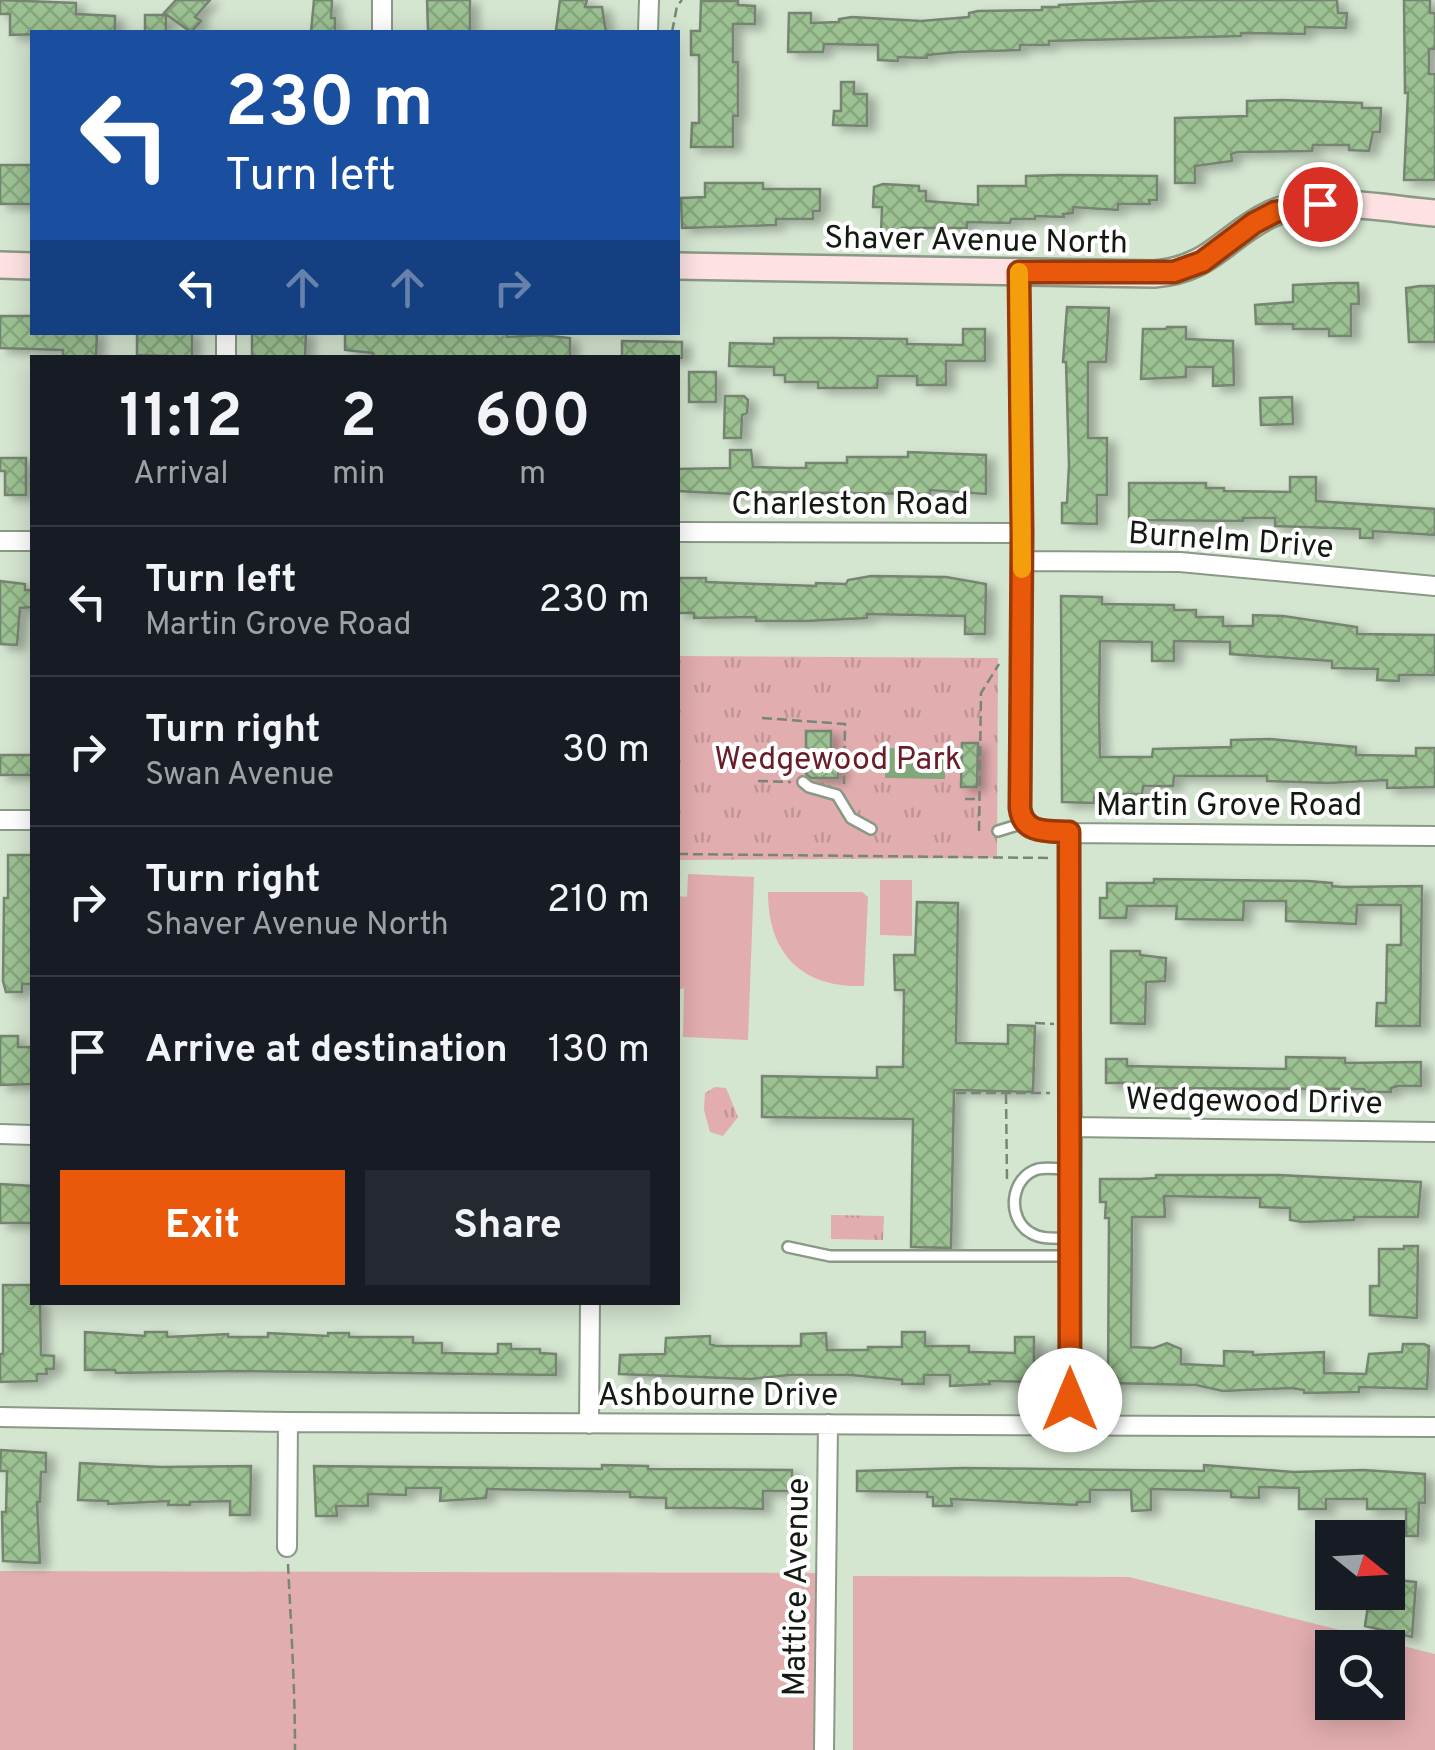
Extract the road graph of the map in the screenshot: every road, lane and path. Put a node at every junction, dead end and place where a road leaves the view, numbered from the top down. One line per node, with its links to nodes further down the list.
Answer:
1 (382, 0): 4 (street)
2 (649, 0): 5 (street)
3 (682, 0): 6 (path)
4 (382, 30)
5 (648, 30)
6 (672, 30)
7 (1435, 212): 11 (street, Shaver Avenue North)
8 (0, 265): 9 (street)
9 (30, 266)
10 (680, 266): 11 (street, Shaver Avenue North)
11 (1019, 272): 13 (street)
12 (680, 532): 13 (street, Charleston Road)
13 (1022, 533): 16 (street)
14 (0, 541): 15 (street)
15 (30, 541)
16 (1022, 561): 17 (street, Burnelm Drive); 26 (street)
17 (1435, 586)
18 (998, 664): 23 (path)
19 (762, 718): 21 (path)
20 (803, 782): 27 (lane)
21 (844, 785)
22 (964, 799): 23 (path)
23 (980, 799): 28 (path)
24 (0, 820): 25 (street)
25 (30, 820)
26 (1024, 823): 29 (lane); 30 (street, Martin Grove Road)
27 (871, 829)
28 (979, 831)
29 (998, 831)
30 (1069, 832): 31 (street, Martin Grove Road); 33 (street)
31 (1435, 836)
32 (680, 854): 33 (path)
33 (1069, 858): 37 (street)
34 (956, 1093): 35 (path)
35 (1006, 1094): 36 (path); 42 (path)
36 (1050, 1094)
37 (1072, 1127): 38 (street, Wedgewood Drive); 41 (street)
38 (1435, 1132)
39 (0, 1134): 40 (street)
40 (30, 1134)
41 (1071, 1170): 42 (lane); 44 (street)
42 (1015, 1194): 44 (lane)
43 (788, 1247): 44 (lane)
44 (1070, 1247): 50 (street)
45 (590, 1305): 48 (street)
46 (0, 1417): 47 (street, Ashbourne Drive)
47 (288, 1422): 48 (street, Ashbourne Drive); 52 (street)
48 (590, 1424): 49 (street, Ashbourne Drive)
49 (828, 1424): 50 (street, Ashbourne Drive); 54 (street, Mattice Avenue)
50 (1070, 1425): 51 (street, Ashbourne Drive)
51 (1435, 1427)
52 (288, 1548): 53 (path)
53 (296, 1750)
54 (824, 1750)

